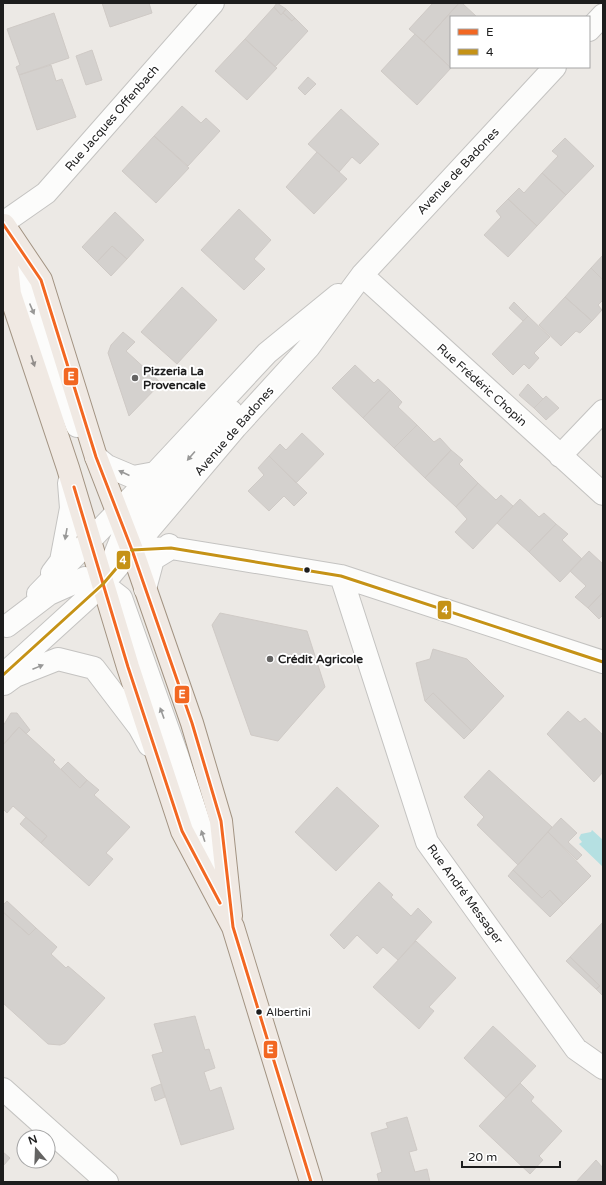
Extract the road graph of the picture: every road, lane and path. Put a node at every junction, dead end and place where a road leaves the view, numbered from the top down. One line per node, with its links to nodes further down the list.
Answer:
1 (210, 4): 5 (street, Rue Jacques Offenbach)
2 (603, 15): 3 (street)
3 (590, 29)
4 (554, 68): 7 (street, Avenue de Badones)
5 (3, 223): 10 (main road)
6 (4, 238): 11 (main road, one-way to 11); 14 (street, one-way to 14)
7 (362, 275): 9 (street, Rue Frédéric Chopin); 12 (street, Avenue de Badones); 13 (street, Avenue de Badones); 15 (street, one-way to 15)
8 (603, 411): 9 (street)
9 (560, 456): 16 (street, Rue Frédéric Chopin)
10 (96, 457): 12 (street, one-way to 10); 14 (main road)
11 (68, 468): 20 (main road); 25 (street, one-way to 25)
12 (155, 473): 17 (street, Avenue de Badones)
13 (188, 485): 15 (street); 18 (street, Avenue de Badones)
14 (108, 488): 17 (street); 19 (main road)
15 (158, 494): 17 (street); 18 (street); 19 (street)
16 (603, 494)
17 (133, 496): 19 (street, Avenue de Badones)
18 (154, 524): 19 (street, Avenue de Badones); 21 (street)
19 (124, 532): 20 (street); 21 (street); 22 (street, Avenue de Badones); 22 (street); 24 (main road)
20 (90, 541): 22 (main road); 25 (street)
21 (172, 548): 23 (street); 24 (street)
22 (96, 576): 26 (street); 27 (street); 29 (street); 31 (main road); 32 (street, one-way to 22)
23 (340, 576): 28 (street); 33 (street, Rue André Messager)
24 (145, 589): 32 (main road)
25 (28, 604): 26 (street)
26 (5, 628)
27 (3, 658)
28 (603, 662)
29 (3, 675)
30 (3, 684): 31 (street, one-way to 31)
31 (164, 774): 32 (main road)
32 (233, 927): 36 (main road)
33 (603, 1068)
34 (3, 1089): 35 (street)
35 (107, 1182)
36 (311, 1182)

